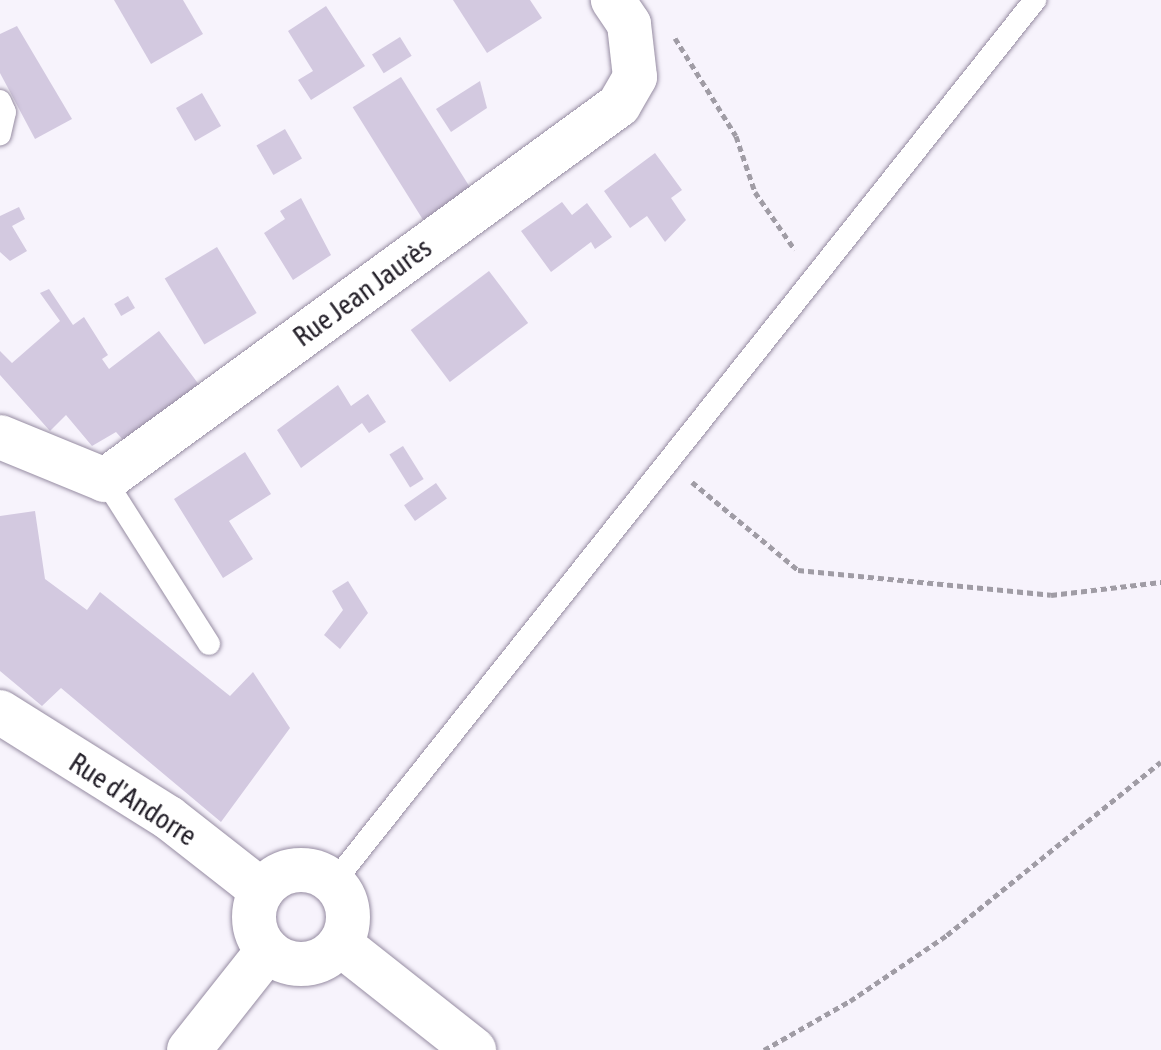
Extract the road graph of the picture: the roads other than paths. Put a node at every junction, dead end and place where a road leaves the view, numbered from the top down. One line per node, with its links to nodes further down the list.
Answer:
1 (1035, 0): 9 (lane)
2 (621, 12): 6 (street, Rue Jean Jaurès)
3 (0, 101): 4 (lane)
4 (0, 134)
5 (0, 437): 6 (street)
6 (105, 480): 7 (lane)
7 (209, 644)
8 (0, 712): 10 (street, Rue d'Andorre)
9 (334, 882): 10 (street); 11 (street)
10 (262, 891): 12 (street)
11 (340, 944): 12 (street); 14 (street)
12 (268, 950): 13 (street)
13 (189, 1050)
14 (474, 1050)

